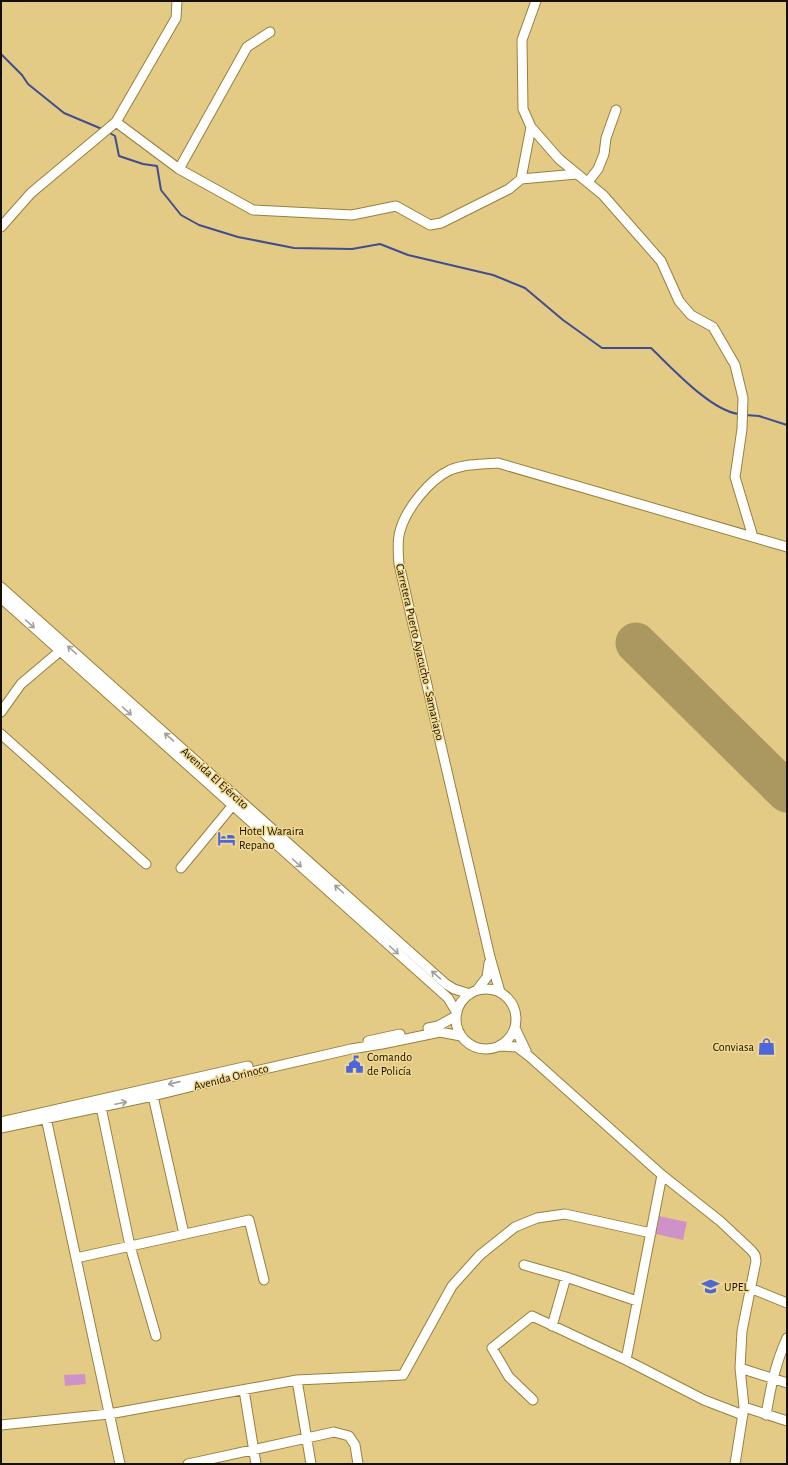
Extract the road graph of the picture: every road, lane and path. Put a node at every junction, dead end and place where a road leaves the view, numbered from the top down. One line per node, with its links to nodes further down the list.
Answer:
1 (177, 1): 5 (street)
2 (536, 1): 6 (street)
3 (270, 32): 7 (street)
4 (616, 110): 10 (street)
5 (116, 122): 7 (street); 11 (street)
6 (531, 127): 8 (street); 9 (street)
7 (179, 170): 9 (street)
8 (577, 174): 9 (street); 10 (street)
9 (521, 179)
10 (588, 182): 12 (street)
11 (1, 227)
12 (753, 537): 13 (street, Carretera Puerto Ayacucho - Samariapo); 22 (street, Carretera Puerto Ayacucho - Samariapo)
13 (787, 547)
14 (1, 587): 23 (street, Avenida El Ejército, one-way to 14)
15 (1, 598): 16 (street, Avenida El Ejército, one-way to 16)
16 (60, 651): 17 (street); 19 (street, Avenida El Ejército, one-way to 19)
17 (1, 712)
18 (1, 734): 20 (street)
19 (233, 805): 21 (street); 25 (street, Avenida El Ejército, one-way to 25)
20 (146, 864)
21 (181, 868)
22 (490, 958): 23 (street, Carretera Puerto Ayacucho - Samariapo); 24 (street, Carretera Puerto Ayacucho - Samariapo)
23 (473, 992): 24 (street); 25 (street)
24 (500, 992): 26 (street)
25 (456, 1015): 27 (street); 32 (street, Avenida Orinoco, one-way to 32)
26 (515, 1028): 28 (street); 29 (street)
27 (461, 1036): 28 (street); 30 (street, Avenida Orinoco)
28 (500, 1046): 29 (street)
29 (530, 1057): 35 (street)
30 (153, 1096): 31 (street, Avenida Orinoco, one-way to 30); 37 (street)
31 (101, 1107): 32 (street, Avenida Orinoco); 38 (street)
32 (45, 1115): 33 (street, Avenida Orinoco); 34 (street, Avenida Orinoco); 39 (street)
33 (1, 1122)
34 (1, 1128)
35 (662, 1175): 36 (street); 43 (street)
36 (651, 1233): 44 (street); 52 (street)
37 (184, 1234): 38 (street); 42 (street)
38 (130, 1246): 39 (street); 47 (street)
39 (76, 1258): 57 (street)
40 (524, 1265): 41 (street)
41 (566, 1277): 44 (street); 46 (street)
42 (264, 1280)
43 (750, 1288): 45 (street); 50 (street)
44 (637, 1301): 49 (street)
45 (787, 1303)
46 (552, 1326): 49 (street); 55 (street)
47 (156, 1336)
48 (787, 1338): 51 (street)
49 (626, 1360): 56 (street)
50 (740, 1368): 51 (street); 56 (street)
51 (772, 1379): 53 (street); 58 (street)
52 (297, 1380): 54 (street); 61 (street)
53 (787, 1383)
54 (244, 1390): 57 (street); 62 (street)
55 (533, 1400)
56 (743, 1411): 58 (street); 68 (street)
57 (109, 1414): 60 (street); 63 (street)
58 (766, 1415): 59 (street)
59 (787, 1422)
60 (1, 1425)
61 (307, 1438): 62 (street); 66 (street); 67 (street)
62 (253, 1450): 64 (street); 65 (street)
63 (120, 1464)
64 (188, 1464)
65 (256, 1464)
66 (311, 1464)
67 (358, 1464)
68 (736, 1464)

